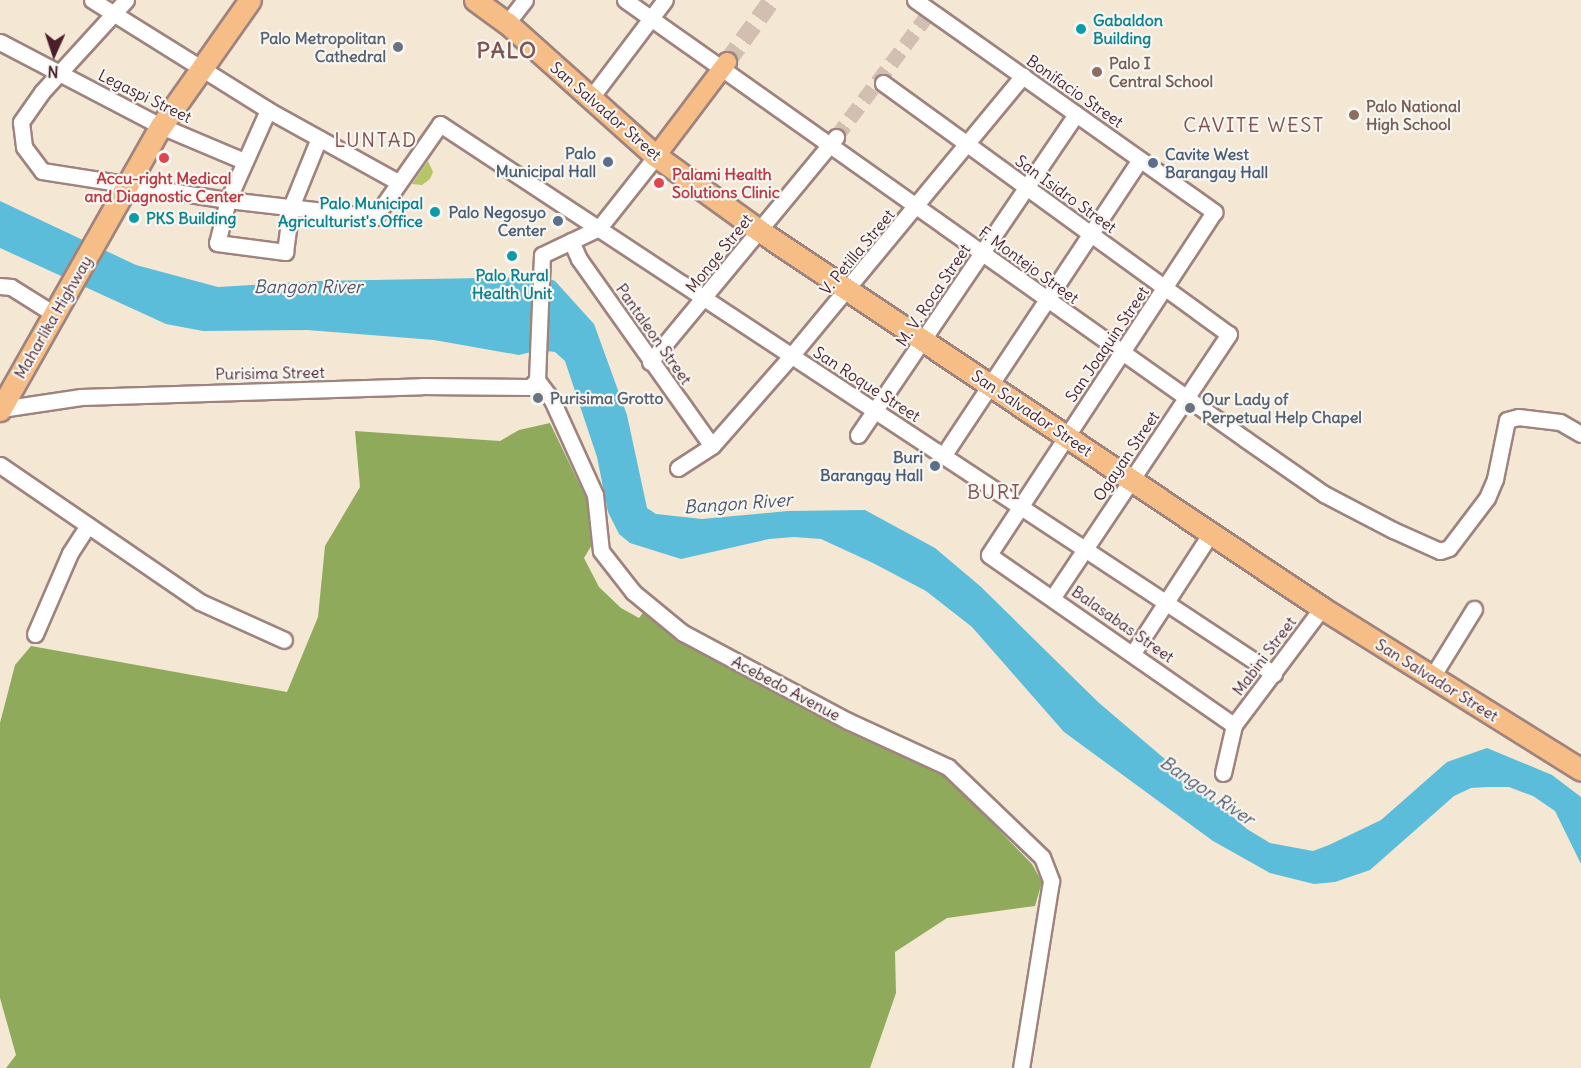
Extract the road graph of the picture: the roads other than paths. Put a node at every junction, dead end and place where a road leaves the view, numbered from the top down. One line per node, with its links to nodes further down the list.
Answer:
1 (92, 0): 11 (street)
2 (126, 0): 11 (street)
3 (250, 0): 16 (highway)
4 (264, 0): 16 (highway)
5 (475, 0): 13 (highway, San Salvador Street)
6 (491, 0): 13 (highway, San Salvador Street)
7 (525, 0): 13 (street)
8 (625, 0): 12 (street, F. Montejo Street)
9 (664, 0): 12 (street)
10 (915, 0): 18 (street, Bonifacio Street)
11 (115, 14): 16 (street); 17 (street)
12 (650, 19): 15 (street, F. Montejo Street); 20 (street)
13 (507, 23): 20 (highway, San Salvador Street)
14 (0, 42): 17 (street, Legaspi Street)
15 (725, 65): 25 (street, F. Montejo Street); 27 (main road)
16 (204, 69): 21 (street); 23 (highway, Maharlika Highway)
17 (59, 74): 23 (street, Legaspi Street); 31 (street)
18 (1023, 76): 22 (street, Bonifacio Street); 26 (street, V. Petilla Street)
19 (883, 83): 26 (street, San Isidro Street)
20 (590, 99): 27 (highway, San Salvador Street)
21 (268, 110): 24 (street); 29 (street)
22 (1076, 114): 28 (street, Bonifacio Street); 32 (street, M. V. Roca Street)
23 (161, 126): 29 (street, Legaspi Street); 31 (highway, Maharlika Highway)
24 (319, 138): 30 (street); 34 (street)
25 (833, 141): 35 (street, F. Montejo Street); 38 (street, Monge Street)
26 (967, 143): 32 (street, San Isidro Street); 35 (street, V. Petilla Street)
27 (656, 156): 37 (street); 38 (highway, San Salvador Street)
28 (1140, 159): 36 (street, Bonifacio Street); 39 (street)
29 (244, 161): 33 (street)
30 (398, 182): 34 (street); 37 (street, San Roque Street)
31 (126, 184): 33 (street); 47 (highway, Maharlika Highway)
32 (1026, 188): 39 (street, San Isidro Street); 41 (street, M. V. Roca Street)
33 (228, 200): 34 (street); 34 (street)
34 (291, 207)
35 (917, 208): 41 (street, F. Montejo Street); 44 (street, V. Petilla Street)
36 (1214, 212): 43 (street, San Joaquin Street)
37 (599, 228): 40 (street); 45 (street, San Roque Street)
38 (760, 231): 44 (highway, San Salvador Street); 45 (street, Monge Street)
39 (1090, 234): 43 (street, San Isidro Street); 46 (street)
40 (571, 241): 52 (street, Pantaleon Street); 53 (street)
41 (982, 254): 46 (street, F. Montejo Street); 49 (street, M. V. Roca Street)
42 (0, 286): 47 (street)
43 (1166, 288): 48 (street, San Isidro Street); 50 (street, San Joaquin Street)
44 (849, 289): 49 (highway, San Salvador Street); 51 (street, V. Petilla Street)
45 (706, 297): 51 (street, San Roque Street); 52 (street, Monge Street)
46 (1045, 300): 50 (street, F. Montejo Street); 54 (street)
47 (54, 314): 56 (highway, Maharlika Highway)
48 (1229, 334): 55 (street, Ogayan Street)
49 (924, 341): 54 (highway, San Salvador Street); 57 (street, M. V. Roca Street)
50 (1122, 353): 55 (street, F. Montejo Street); 60 (street, San Joaquin Street)
51 (791, 356): 57 (street, San Roque Street); 61 (street, V. Petilla Street)
52 (650, 362): 61 (street, Pantaleon Street)
53 (537, 380): 56 (street, Purisima Street); 83 (street, Acebedo Avenue)
54 (990, 386): 60 (highway, San Salvador Street); 62 (street)
55 (1186, 398): 58 (street, F. Montejo Street); 65 (street, Ogayan Street)
56 (0, 409)
57 (875, 410): 59 (street, M. V. Roca Street); 62 (street, San Roque Street)
58 (1581, 434)
59 (858, 435)
60 (1066, 438): 65 (highway, San Salvador Street); 66 (street, San Joaquin Street)
61 (712, 446): 64 (street, V. Petilla Street)
62 (943, 456): 66 (street, San Roque Street)
63 (0, 465): 67 (street)
64 (678, 468)
65 (1134, 478): 68 (highway, San Salvador Street); 69 (street, Ogayan Street)
66 (1022, 508): 69 (street, San Roque Street); 70 (street, San Joaquin Street)
67 (88, 525): 75 (street); 76 (street)
68 (1211, 533): 72 (street); 73 (highway, San Salvador Street)
69 (1084, 548): 71 (street, Ogayan Street); 72 (street, San Roque Street)
70 (989, 555): 71 (street, Balasabas Street)
71 (1053, 597): 77 (street, Balasabas Street)
72 (1165, 603): 77 (street); 78 (street, San Roque Street)
73 (1322, 608): 78 (street, Mabini Street); 79 (highway, San Salvador Street)
74 (1474, 609): 79 (street)
75 (35, 634)
76 (284, 640)
77 (1133, 653): 80 (street, Balasabas Street)
78 (1274, 674): 80 (street, Mabini Street)
79 (1432, 677): 81 (highway, San Salvador Street)
80 (1234, 725): 82 (street)
81 (1581, 770)
82 (1223, 773)
83 (1021, 1068)

